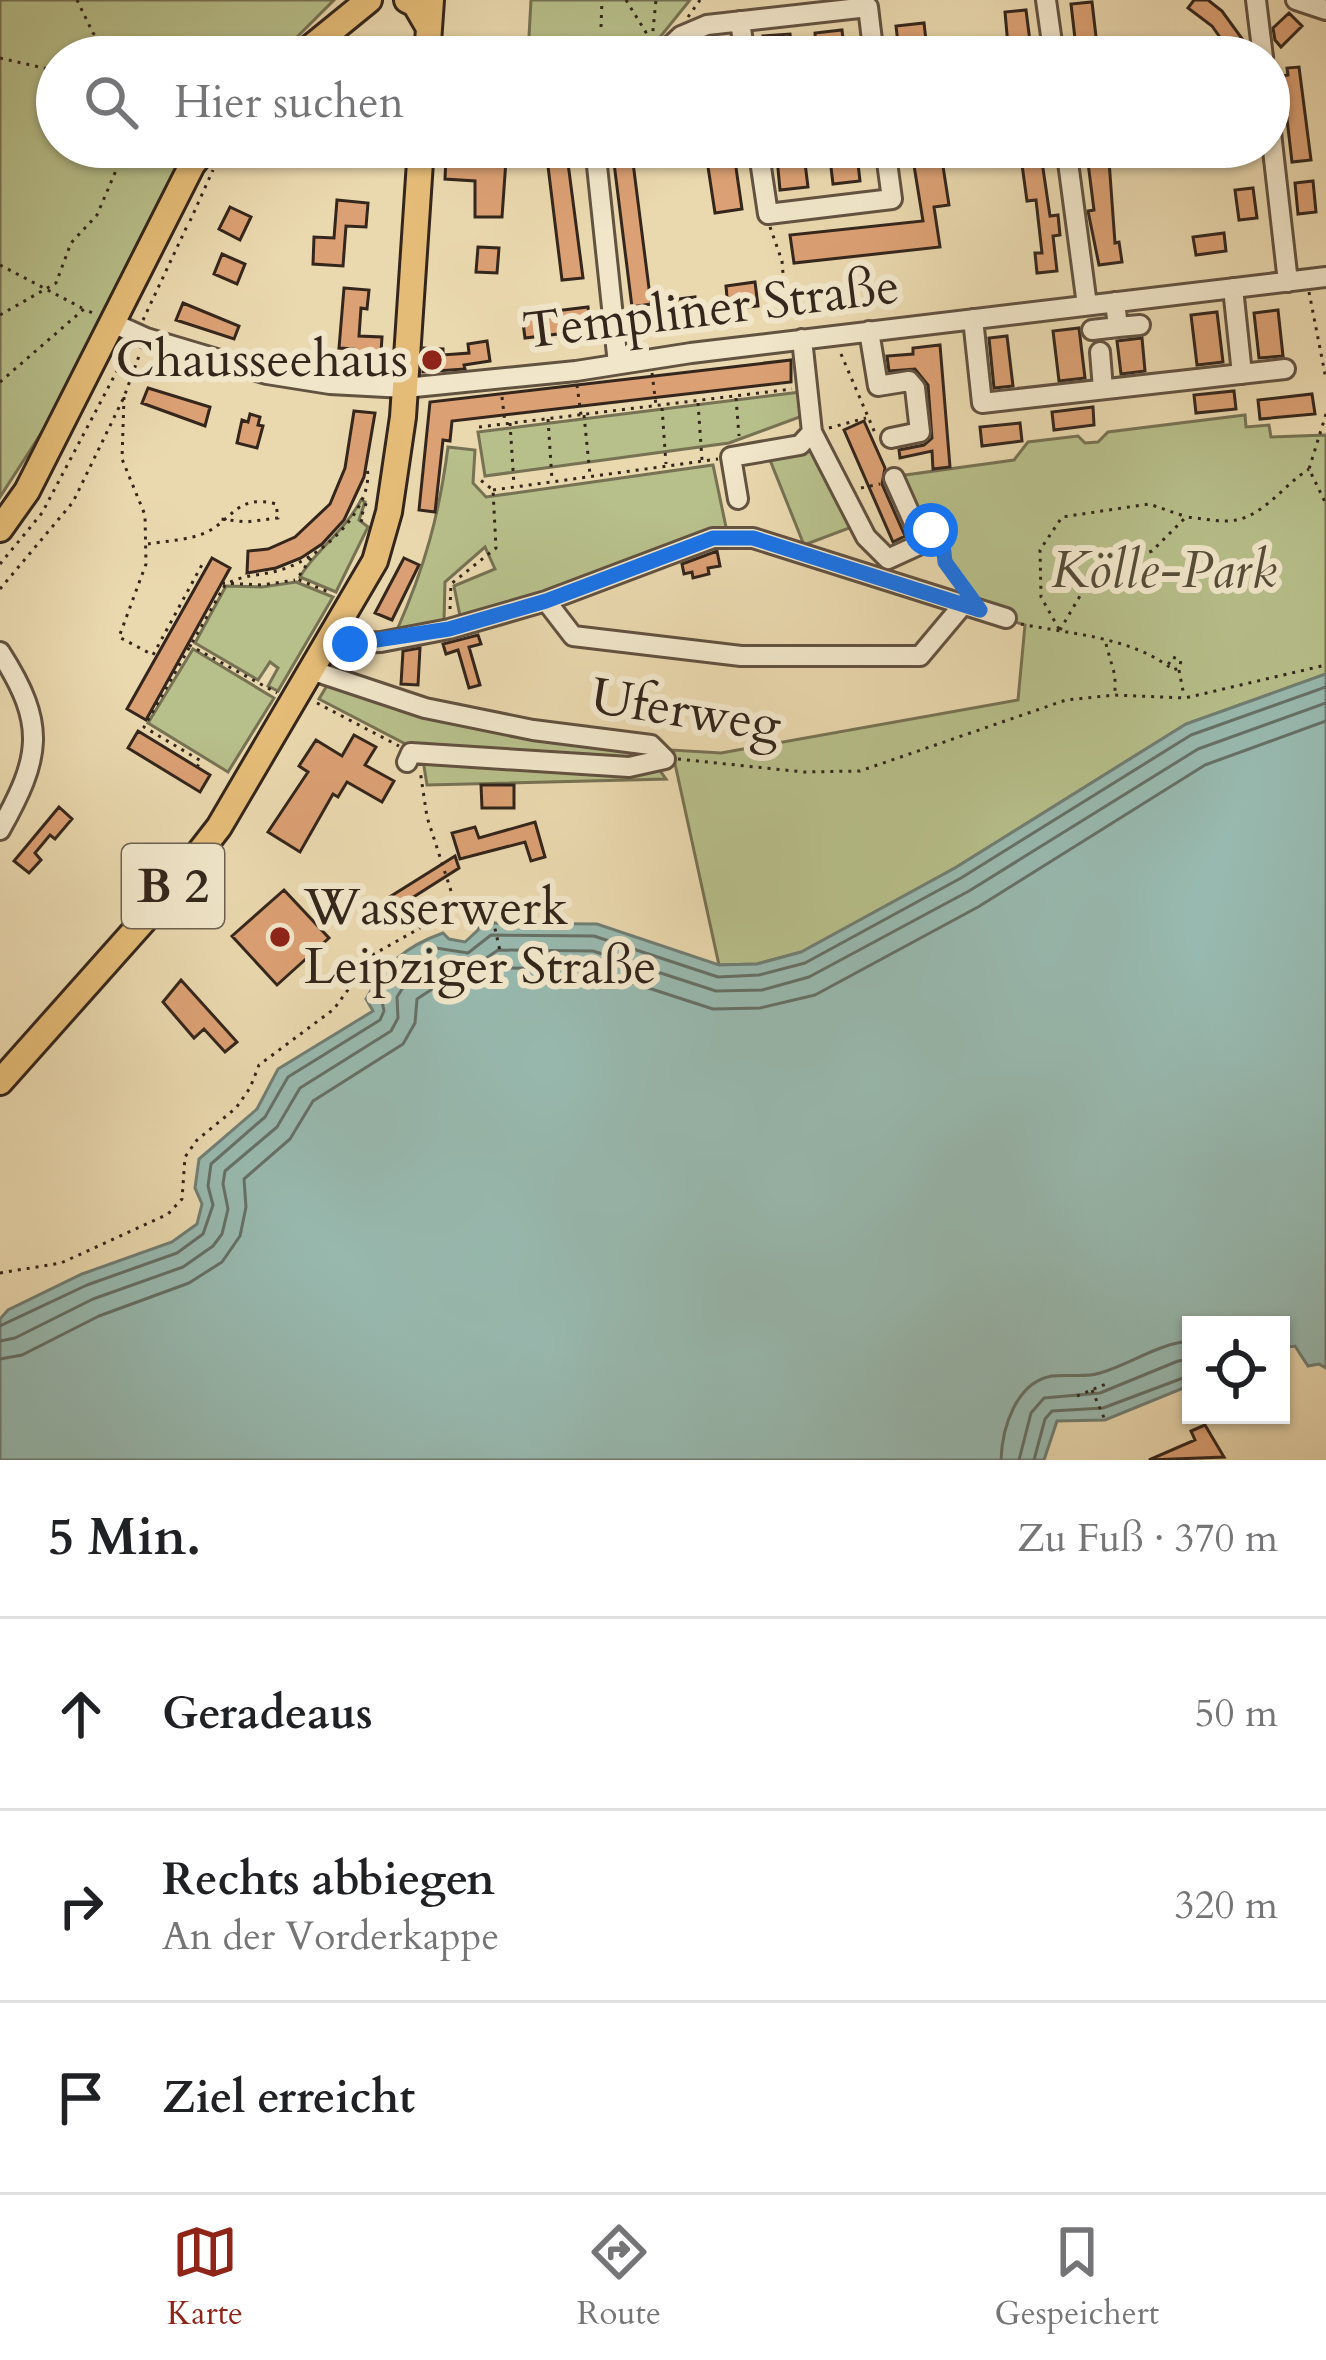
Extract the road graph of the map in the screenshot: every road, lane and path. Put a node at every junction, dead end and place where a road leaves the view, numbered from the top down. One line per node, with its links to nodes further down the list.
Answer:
1 (76, 0): 15 (path)
2 (369, 0): 16 (main road)
3 (407, 0): 14 (main road)
4 (431, 0): 14 (main road)
5 (602, 0): 13 (path)
6 (626, 0): 18 (path)
7 (656, 0): 19 (path)
8 (1046, 0): 23 (street)
9 (1256, 0): 24 (street)
10 (1296, 0): 11 (street)
11 (1326, 10)
12 (740, 21): 20 (street); 21 (street); 22 (street)
13 (601, 27)
14 (429, 28): 17 (main road)
15 (96, 36)
16 (325, 36)
17 (428, 36)
18 (648, 36)
19 (652, 36)
20 (682, 36)
21 (742, 36)
22 (871, 36)
23 (1051, 36)
24 (1260, 36)
25 (0, 58): 26 (path)
26 (36, 66)
27 (117, 168): 41 (path)
28 (191, 168): 49 (main road)
29 (420, 168): 66 (main road, B 2)
30 (598, 168): 59 (street)
31 (761, 168): 35 (street)
32 (888, 168): 35 (street)
33 (1069, 168): 44 (street)
34 (1275, 168): 39 (street)
35 (768, 214): 46 (path)
36 (188, 224): 55 (path)
37 (0, 265): 41 (path)
38 (1326, 278): 39 (street, Templiner Straße)
39 (1288, 282): 40 (street, Templiner Straße)
40 (1233, 288): 42 (street, Templiner Straße); 62 (street)
41 (47, 289): 45 (path); 47 (path)
42 (1115, 302): 44 (street, Templiner Straße); 51 (street)
43 (1311, 302): 64 (path)
44 (1087, 305): 48 (street, Templiner Straße)
45 (84, 309): 49 (path); 65 (path)
46 (786, 311)
47 (0, 315)
48 (973, 319): 53 (street, Templiner Straße); 68 (street)
49 (113, 323): 55 (street, Templiner Straße); 99 (main road)
50 (1140, 325): 51 (street)
51 (1118, 327): 52 (street)
52 (1092, 330)
53 (869, 331): 54 (street, Templiner Straße); 80 (street)
54 (838, 335): 56 (street, Templiner Straße); 75 (path)
55 (141, 336): 66 (street, Templiner Straße); 70 (path); 104 (path)
56 (802, 339): 58 (street, Templiner Straße); 67 (street)
57 (1100, 352): 68 (street)
58 (650, 359): 59 (street, Templiner Straße); 72 (path)
59 (618, 364): 61 (street, Templiner Straße)
60 (1285, 369): 62 (street)
61 (576, 371): 63 (street, Templiner Straße); 74 (path)
62 (1241, 374): 68 (street)
63 (499, 377): 66 (street, Templiner Straße); 77 (path)
64 (1326, 379)
65 (0, 382)
66 (405, 388): 109 (main road, B 2)
67 (807, 388): 69 (path); 79 (street)
68 (1103, 389)
69 (735, 396): 71 (path); 81 (path)
70 (124, 397): 101 (path); 107 (path)
71 (698, 401): 72 (path); 82 (path)
72 (659, 405): 74 (path); 83 (path)
73 (1326, 414): 85 (path)
74 (583, 415): 76 (path); 86 (path)
75 (867, 417): 79 (path); 80 (path)
76 (548, 419): 77 (path); 89 (path)
77 (508, 424): 78 (path); 90 (path)
78 (479, 428)
79 (812, 432): 81 (street); 91 (street)
80 (884, 438)
81 (736, 456): 82 (path); 94 (street)
82 (702, 461): 83 (path)
83 (666, 466): 86 (path)
84 (367, 467): 93 (path)
85 (1310, 470): 95 (path); 96 (path)
86 (590, 477): 89 (path)
87 (478, 478): 92 (path)
88 (894, 478): 91 (path); 91 (street)
89 (552, 482): 90 (path)
90 (514, 487): 92 (path)
91 (842, 487)
92 (493, 490): 112 (path)
93 (361, 498): 98 (path); 102 (path)
94 (738, 499)
95 (1326, 504)
96 (1186, 517): 113 (path); 113 (path)
97 (221, 519): 97 (path); 101 (path)
98 (360, 520)
99 (0, 529)
100 (931, 530): 110 (path)
101 (146, 544): 103 (path)
102 (311, 556): 105 (path); 106 (path)
103 (204, 561)
104 (0, 564)
105 (297, 580): 106 (path); 109 (path)
106 (223, 584): 116 (path)
107 (0, 589)
108 (546, 601): 110 (street); 110 (street); 112 (street)
109 (353, 602): 114 (main road, B 2)
110 (971, 608): 111 (street)
111 (1006, 618): 113 (path)
112 (449, 629): 114 (street)
113 (1060, 631): 115 (path)
114 (334, 638): 121 (main road, B 2)
115 (1105, 640): 118 (path); 122 (path)
116 (190, 645): 124 (path); 128 (path)
117 (0, 652): 129 (street)
118 (1168, 665): 120 (path); 120 (path)
119 (1326, 665): 123 (path, Uferweg)
120 (1179, 668): 123 (path)
121 (314, 671): 124 (main road, B 2); 127 (street, Uferweg)
122 (1115, 694): 123 (path, Uferweg); 127 (path, Uferweg)
123 (1185, 698)
124 (294, 703): 132 (main road, B 2)
125 (329, 710): 126 (path)
126 (409, 758): 127 (street); 133 (path)
127 (665, 759)
128 (197, 767)
129 (0, 830)
130 (491, 911): 131 (path)
131 (500, 951)
132 (0, 1082)
133 (0, 1273)
134 (1106, 1384): 135 (path)
135 (1092, 1390): 136 (path); 137 (path)
136 (1077, 1396)
137 (1106, 1420)

